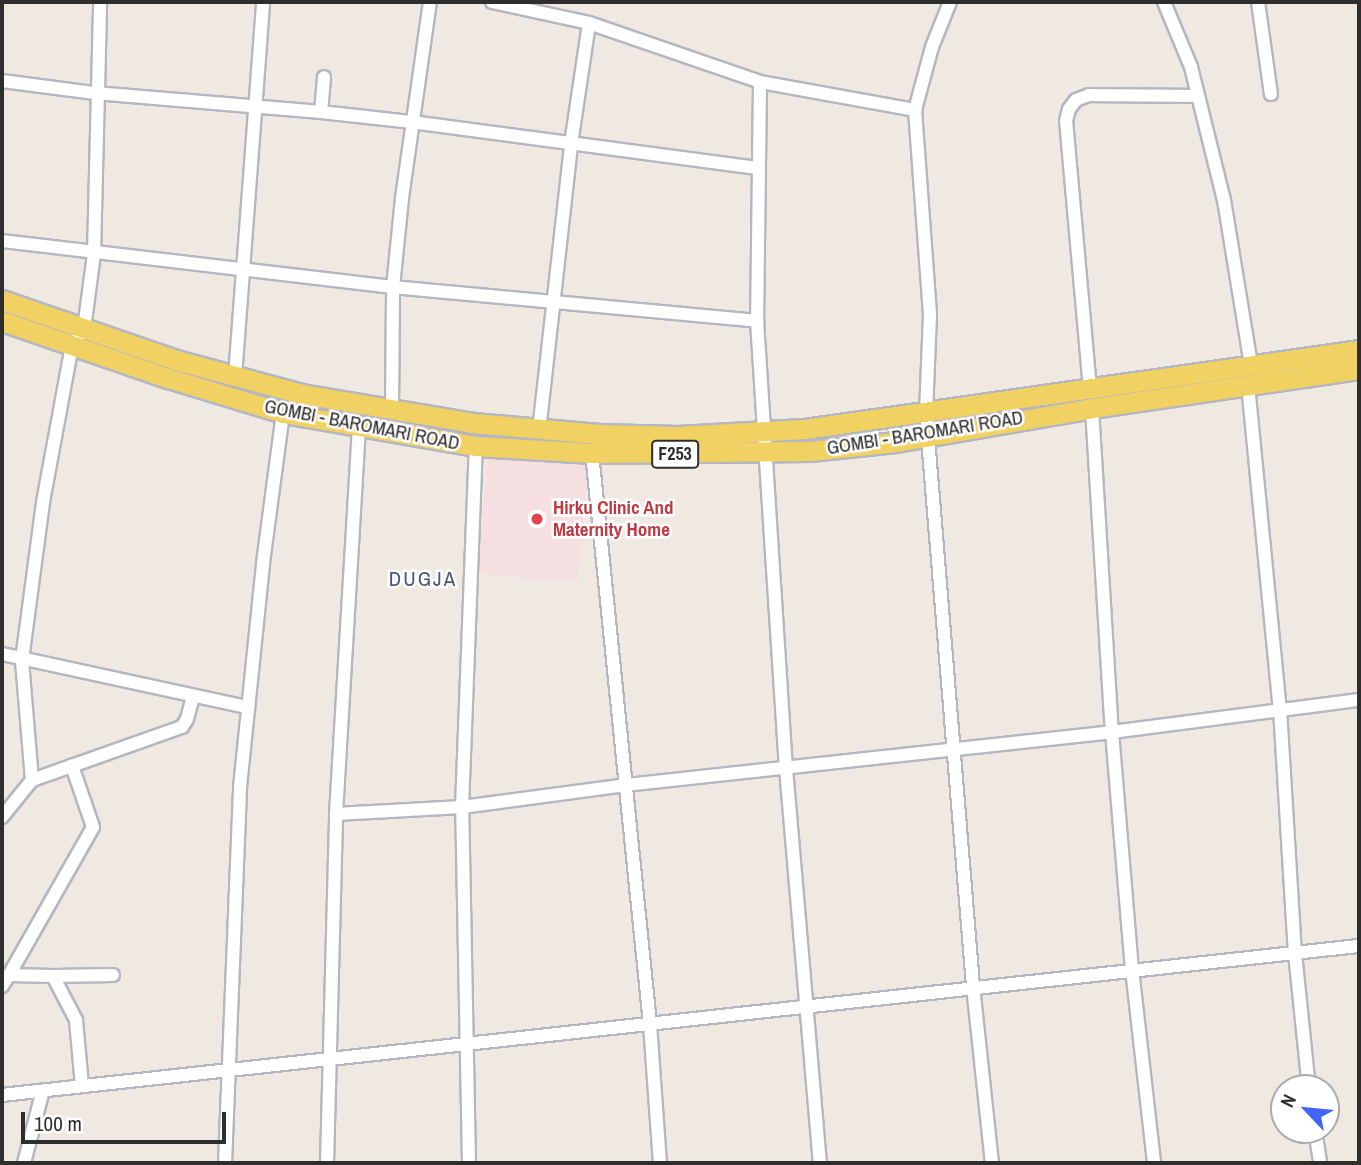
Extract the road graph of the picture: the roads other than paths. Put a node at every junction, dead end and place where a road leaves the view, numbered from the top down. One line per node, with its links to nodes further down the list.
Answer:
1 (100, 2): 12 (street)
2 (263, 2): 15 (street)
3 (430, 2): 18 (street)
4 (492, 2): 8 (street)
5 (950, 2): 16 (street)
6 (1164, 2): 14 (street)
7 (1258, 2): 13 (street)
8 (589, 23): 11 (street); 19 (street)
9 (324, 77): 17 (street)
10 (2, 81): 12 (street)
11 (760, 82): 16 (street); 20 (street)
12 (95, 93): 15 (street); 22 (street)
13 (1271, 94)
14 (1197, 96): 32 (street); 36 (street)
15 (256, 108): 17 (street); 23 (street)
16 (915, 110): 39 (street)
17 (321, 113): 18 (street)
18 (412, 121): 19 (street); 24 (street)
19 (571, 144): 20 (street); 26 (street)
20 (757, 167): 28 (street)
21 (2, 241): 22 (street)
22 (94, 254): 23 (street); 29 (street)
23 (245, 269): 24 (street); 34 (street)
24 (393, 287): 26 (street); 37 (street)
25 (2, 300): 29 (main road, GOMBI - BAROMARI ROAD / F253)
26 (555, 303): 28 (street); 41 (street)
27 (2, 321): 30 (main road, GOMBI - BAROMARI ROAD / F253)
28 (757, 321): 43 (street)
29 (84, 329): 30 (street); 34 (main road, GOMBI - BAROMARI ROAD / F253)
30 (72, 346): 38 (main road, GOMBI - BAROMARI ROAD / F253); 47 (street)
31 (1359, 350): 32 (main road, GOMBI - BAROMARI ROAD / F253)
32 (1251, 365): 36 (main road, GOMBI - BAROMARI ROAD / F253)
33 (1359, 369): 35 (main road, GOMBI - BAROMARI ROAD / F253)
34 (235, 377): 37 (main road, GOMBI - BAROMARI ROAD / F253)
35 (1248, 385): 36 (main road, GOMBI - BAROMARI ROAD / F253); 51 (street)
36 (1091, 398): 39 (main road, GOMBI - BAROMARI ROAD / F253); 42 (main road, GOMBI - BAROMARI ROAD / F253); 52 (street)
37 (392, 410): 41 (main road, GOMBI - BAROMARI ROAD / F253)
38 (283, 413): 40 (main road, GOMBI - BAROMARI ROAD / F253); 50 (street)
39 (926, 414): 42 (street); 43 (main road, GOMBI - BAROMARI ROAD / F253)
40 (359, 428): 44 (main road, GOMBI - BAROMARI ROAD / F253); 59 (street)
41 (539, 430): 43 (main road, GOMBI - BAROMARI ROAD / F253)
42 (928, 437): 43 (main road, GOMBI - BAROMARI ROAD / F253); 53 (street)
43 (766, 441): 45 (main road, GOMBI - BAROMARI ROAD / F253); 55 (street)
44 (476, 446): 45 (main road, GOMBI - BAROMARI ROAD / F253); 58 (street)
45 (592, 453): 57 (street)
46 (2, 654): 47 (street)
47 (22, 660): 48 (street); 56 (street)
48 (193, 696): 50 (street); 54 (street)
49 (1359, 700): 51 (street)
50 (248, 707): 72 (street)
51 (1280, 709): 52 (street); 62 (street)
52 (1112, 732): 53 (street); 63 (street)
53 (955, 749): 55 (street); 67 (street)
54 (72, 766): 56 (street); 66 (street)
55 (786, 768): 57 (street); 68 (street)
56 (32, 779): 60 (street)
57 (626, 785): 58 (street); 69 (street)
58 (462, 807): 59 (street); 70 (street)
59 (336, 814): 71 (street)
60 (2, 817)
61 (1359, 946): 62 (street)
62 (1295, 953): 63 (street); 73 (street)
63 (1132, 969): 67 (street); 85 (street)
64 (113, 975): 65 (street)
65 (53, 976): 66 (street); 74 (street)
66 (5, 981)
67 (973, 986): 68 (street); 84 (street)
68 (808, 1007): 69 (street); 83 (street)
69 (650, 1024): 70 (street); 82 (street)
70 (465, 1045): 71 (street); 81 (street)
71 (329, 1058): 72 (street); 80 (street)
72 (228, 1070): 74 (street); 79 (street)
73 (1308, 1074)
74 (82, 1086): 75 (street)
75 (43, 1090): 76 (street); 78 (street)
76 (2, 1095)
77 (1317, 1144): 86 (street)
78 (24, 1163)
79 (225, 1163)
80 (327, 1163)
81 (469, 1163)
82 (660, 1163)
83 (820, 1163)
84 (992, 1163)
85 (1154, 1163)
86 (1320, 1163)

